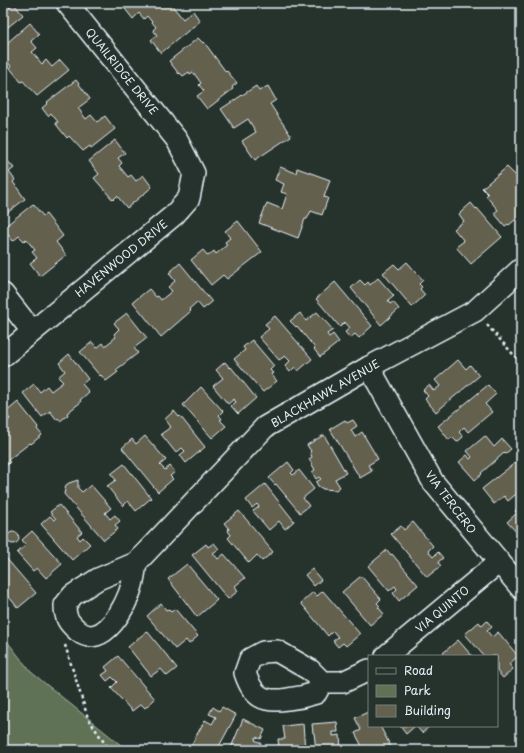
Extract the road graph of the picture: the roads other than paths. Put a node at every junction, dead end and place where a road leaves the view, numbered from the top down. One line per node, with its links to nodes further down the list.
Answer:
1 (67, 3): 2 (street, QUAILRIDGE DRIVE)
2 (177, 140): 5 (street, HAVENWOOD DRIVE)
3 (521, 269): 7 (street, BLACKHAWK AVENUE)
4 (3, 294): 5 (street)
5 (32, 331): 6 (street, HAVENWOOD DRIVE)
6 (3, 356)
7 (369, 367): 8 (street, VIA TERCERO); 9 (street, BLACKHAWK AVENUE)
8 (499, 562): 10 (street, VIA TERCERO); 11 (street, VIA QUINTO)
9 (136, 563): 9 (street, BLACKHAWK AVENUE)
10 (521, 588)
11 (387, 655)
12 (368, 670): 13 (street)
13 (322, 682)

